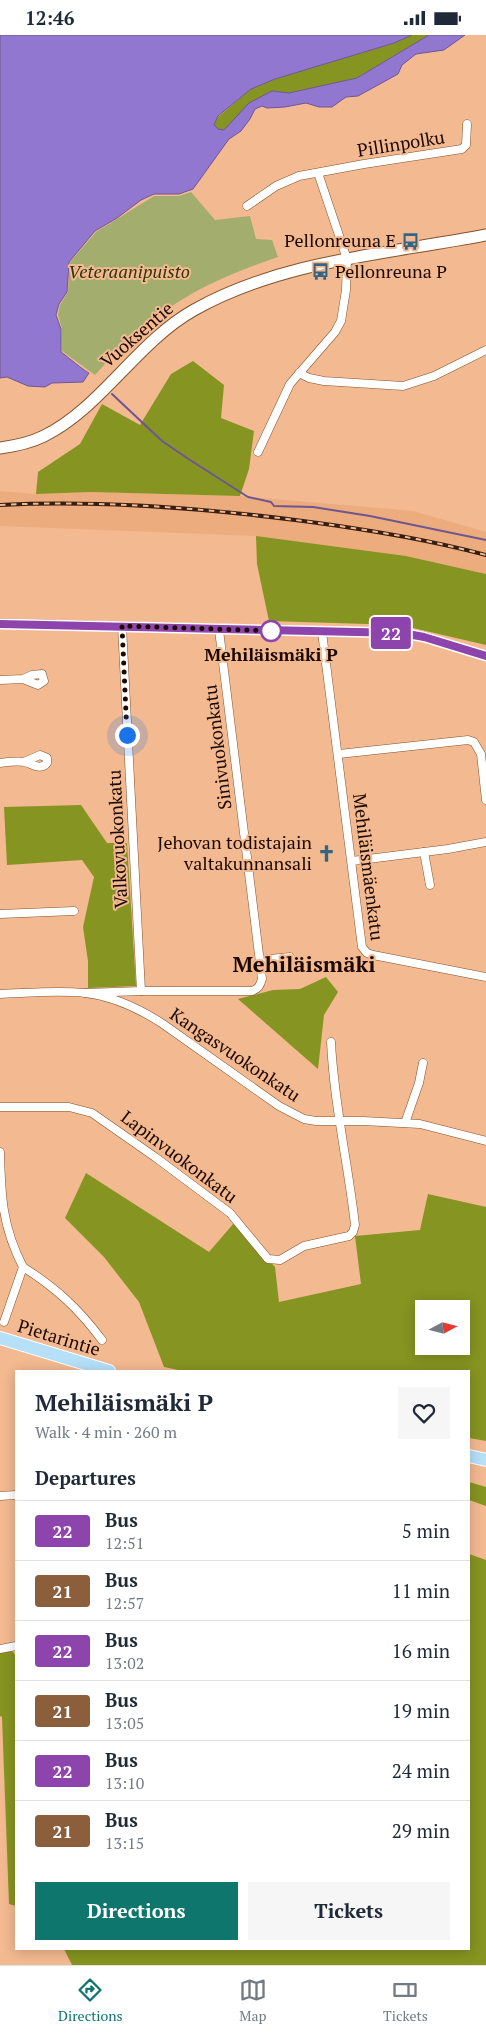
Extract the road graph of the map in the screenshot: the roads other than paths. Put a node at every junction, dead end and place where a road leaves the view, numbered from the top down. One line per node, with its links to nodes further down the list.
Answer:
1 (467, 124): 2 (street, Pillinpolku)
2 (318, 173): 3 (street, Pillinpolku); 5 (street)
3 (247, 206)
4 (486, 235): 5 (street, Vuoksentie)
5 (347, 259): 7 (street); 8 (street, Vuoksentie)
6 (486, 350): 7 (street)
7 (299, 373): 9 (street)
8 (0, 448)
9 (258, 452)
10 (0, 623): 11 (street)
11 (122, 626): 12 (street); 30 (street, Valkovuokonkatu)
12 (220, 630): 13 (street); 28 (street, Sinivuokonkatu)
13 (322, 632): 14 (street); 17 (street, Mehiläismäenkatu)
14 (486, 656)
15 (23, 679): 16 (street)
16 (0, 680)
17 (339, 754): 20 (street); 23 (street, Mehiläismäenkatu)
18 (24, 762): 19 (street)
19 (0, 763)
20 (486, 800)
21 (486, 842): 22 (street)
22 (424, 853): 23 (street); 24 (street)
23 (352, 861): 29 (street, Mehiläismäenkatu)
24 (430, 885)
25 (74, 911): 26 (street)
26 (0, 914)
27 (290, 957): 28 (street)
28 (260, 961): 30 (street, Sinivuokonkatu)
29 (486, 977)
30 (141, 991): 31 (street)
31 (86, 993): 32 (street, Kangasvuokonkatu); 36 (street, Kangasvuokonkatu)
32 (0, 994)
33 (331, 1042): 36 (street)
34 (423, 1063): 37 (street)
35 (0, 1107): 36 (street, Lapinvuokonkatu)
36 (338, 1121): 37 (street, Kangasvuokonkatu)
37 (405, 1123): 38 (street, Kangasvuokonkatu)
38 (486, 1141)
39 (0, 1152): 40 (street)
40 (23, 1267): 41 (street); 43 (street)
41 (4, 1322)
42 (0, 1338): 44 (main road, Pietarintie)
43 (102, 1340)
44 (106, 1370)
45 (470, 1456): 46 (main road)
46 (486, 1460)
47 (15, 1495): 48 (street)
48 (0, 1497)
49 (15, 1646): 50 (street)
50 (0, 1649)

